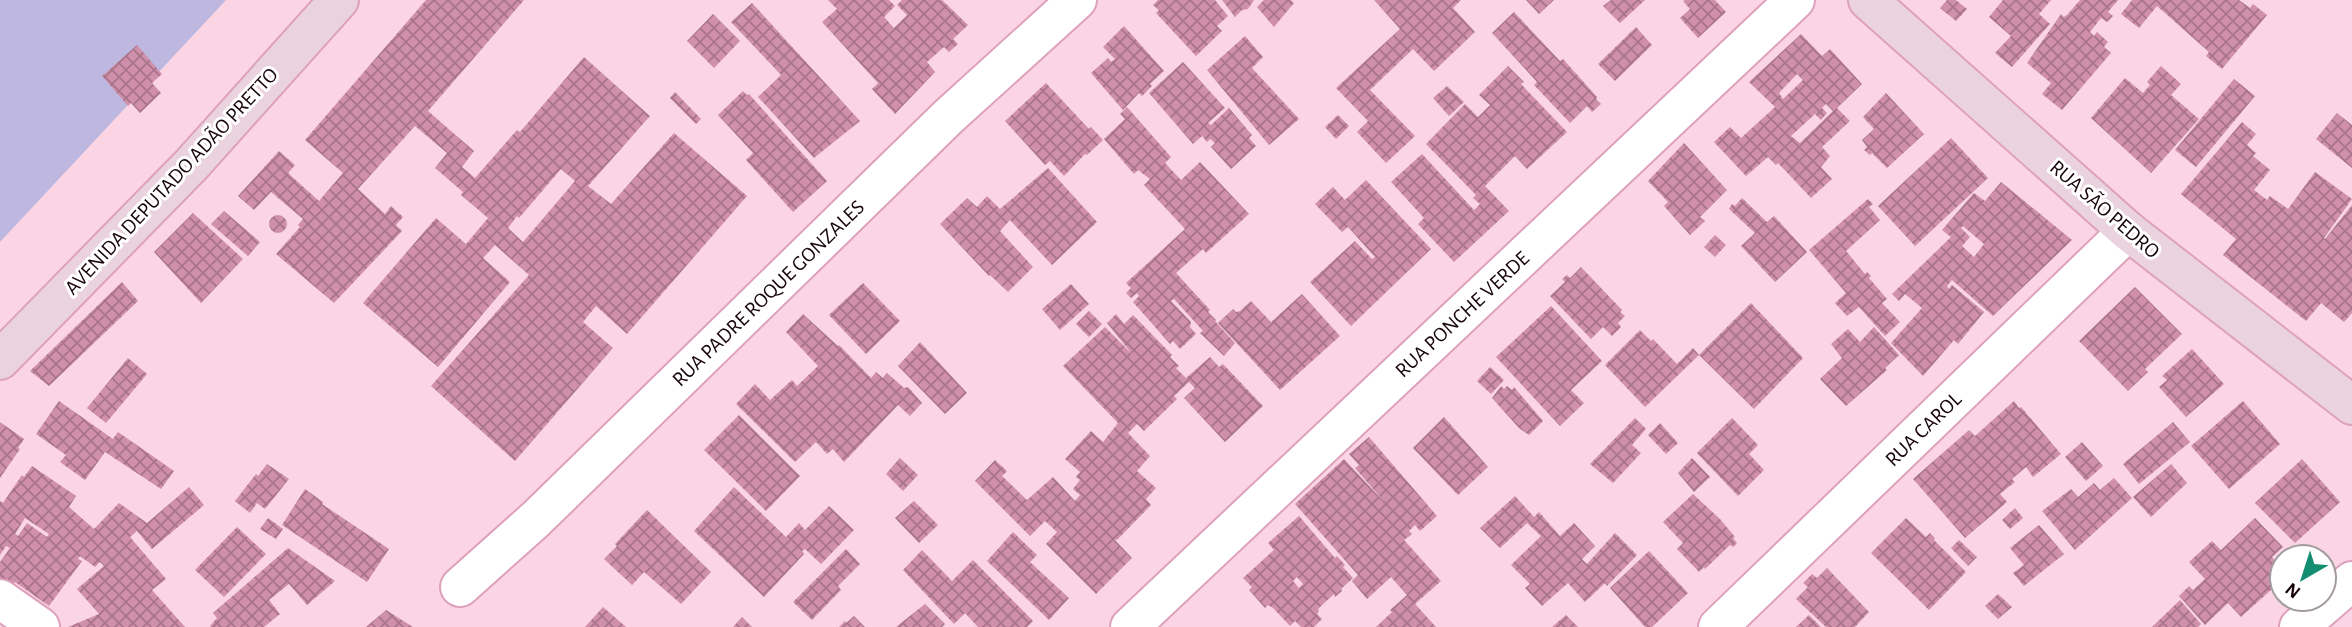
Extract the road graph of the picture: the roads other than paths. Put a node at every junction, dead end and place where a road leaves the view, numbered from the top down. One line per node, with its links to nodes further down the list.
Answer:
1 (340, 0): 6 (street, AVENIDA DEPUTADO ADÃO PRETTO)
2 (1077, 0): 9 (street, RUA PADRE ROQUE GONZALES)
3 (1795, 0): 12 (street, RUA PONCHE VERDE)
4 (1868, 0): 5 (street, RUA SÃO PEDRO)
5 (2128, 231): 7 (street, RUA SÃO PEDRO); 13 (street, RUA CAROL)
6 (0, 360)
7 (2352, 405)
8 (2352, 581): 14 (street)
9 (460, 587)
10 (0, 599): 11 (street)
11 (40, 627)
12 (1130, 627)
13 (1718, 627)
14 (2299, 627)

